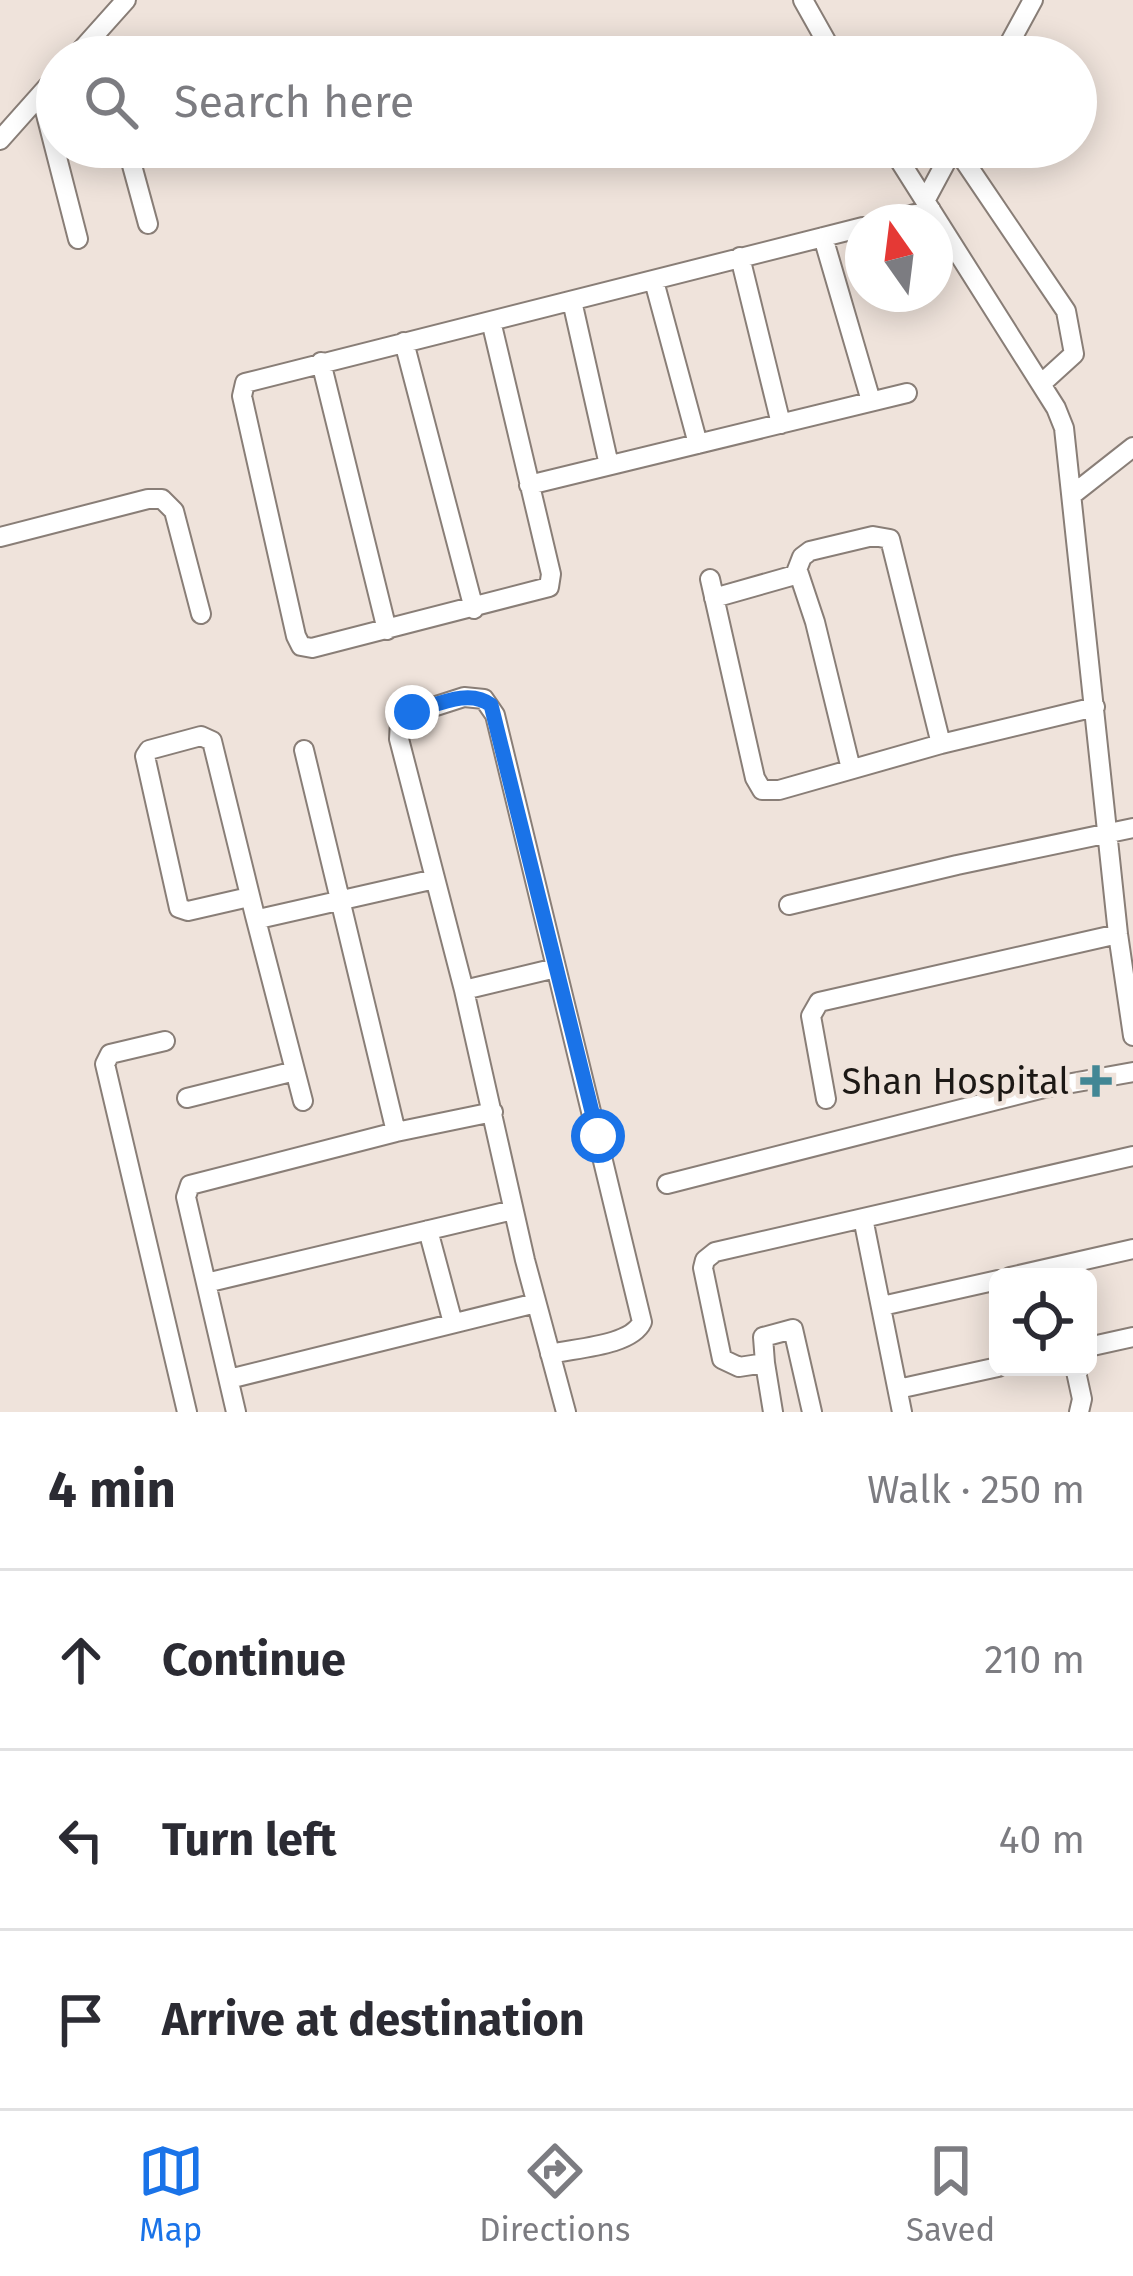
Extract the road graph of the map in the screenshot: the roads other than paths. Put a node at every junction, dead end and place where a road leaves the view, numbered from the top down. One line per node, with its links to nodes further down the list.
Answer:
1 (126, 0): 4 (street)
2 (803, 0): 5 (street)
3 (1033, 0): 6 (street)
4 (93, 36)
5 (824, 36)
6 (1013, 36)
7 (36, 100): 8 (street)
8 (0, 140)
9 (62, 168): 19 (street)
10 (133, 168): 16 (street)
11 (904, 168): 14 (street)
12 (945, 168): 15 (street)
13 (969, 168): 27 (street)
14 (927, 204)
15 (929, 204)
16 (148, 224)
17 (845, 232): 18 (street)
18 (824, 237): 21 (street); 29 (street)
19 (78, 239)
20 (953, 245): 27 (street)
21 (740, 257): 22 (street); 30 (street)
22 (654, 280): 23 (street); 31 (street)
23 (572, 301): 24 (street); 33 (street)
24 (490, 321): 25 (street); 34 (street)
25 (404, 342): 26 (street); 38 (street)
26 (322, 362): 40 (street); 40 (street)
27 (1041, 384): 35 (street)
28 (907, 393): 29 (street)
29 (872, 401): 30 (street)
30 (781, 424): 31 (street)
31 (698, 444): 33 (street)
32 (1133, 448): 35 (street)
33 (609, 465): 34 (street)
34 (529, 485): 38 (street)
35 (1072, 495): 41 (street)
36 (0, 537): 39 (street)
37 (798, 571): 42 (street); 44 (street); 44 (street)
38 (474, 608): 40 (street)
39 (201, 614)
40 (388, 630)
41 (1095, 707): 42 (street); 46 (street)
42 (941, 744): 44 (street)
43 (304, 750): 48 (street)
44 (851, 769)
45 (1133, 828): 46 (street)
46 (1107, 834): 49 (street); 51 (street)
47 (435, 879): 48 (street); 52 (street); 53 (street)
48 (338, 901): 50 (street); 62 (street)
49 (789, 905)
50 (252, 907): 50 (street); 56 (street)
51 (1118, 934): 54 (street); 59 (street)
52 (556, 968): 53 (street); 77 (street)
53 (464, 991): 61 (street)
54 (1133, 1036)
55 (165, 1041): 85 (street)
56 (295, 1071): 58 (street); 60 (street)
57 (1133, 1072): 64 (street)
58 (187, 1099)
59 (826, 1099)
60 (302, 1101)
61 (493, 1112): 62 (street); 65 (street)
62 (396, 1132): 70 (street)
63 (1133, 1156): 66 (street)
64 (667, 1184)
65 (513, 1210): 67 (street); 72 (street)
66 (863, 1218): 73 (street); 78 (street)
67 (428, 1230): 70 (street); 74 (street)
68 (1133, 1249): 69 (street)
69 (1050, 1268)
70 (206, 1282): 81 (street)
71 (989, 1282): 73 (street)
72 (536, 1303): 74 (street); 77 (street)
73 (882, 1306): 84 (street)
74 (453, 1323): 81 (street)
75 (1133, 1337): 76 (street)
76 (1097, 1345)
77 (550, 1354): 87 (street)
78 (765, 1363): 82 (street); 83 (street)
79 (989, 1369): 84 (street)
80 (1077, 1376): 91 (street)
81 (229, 1379): 86 (street)
82 (807, 1381): 83 (street); 89 (street)
83 (769, 1387): 88 (street)
84 (898, 1389): 90 (street)
85 (188, 1412)
86 (236, 1412)
87 (566, 1412)
88 (772, 1412)
89 (812, 1412)
90 (902, 1412)
91 (1079, 1412)

